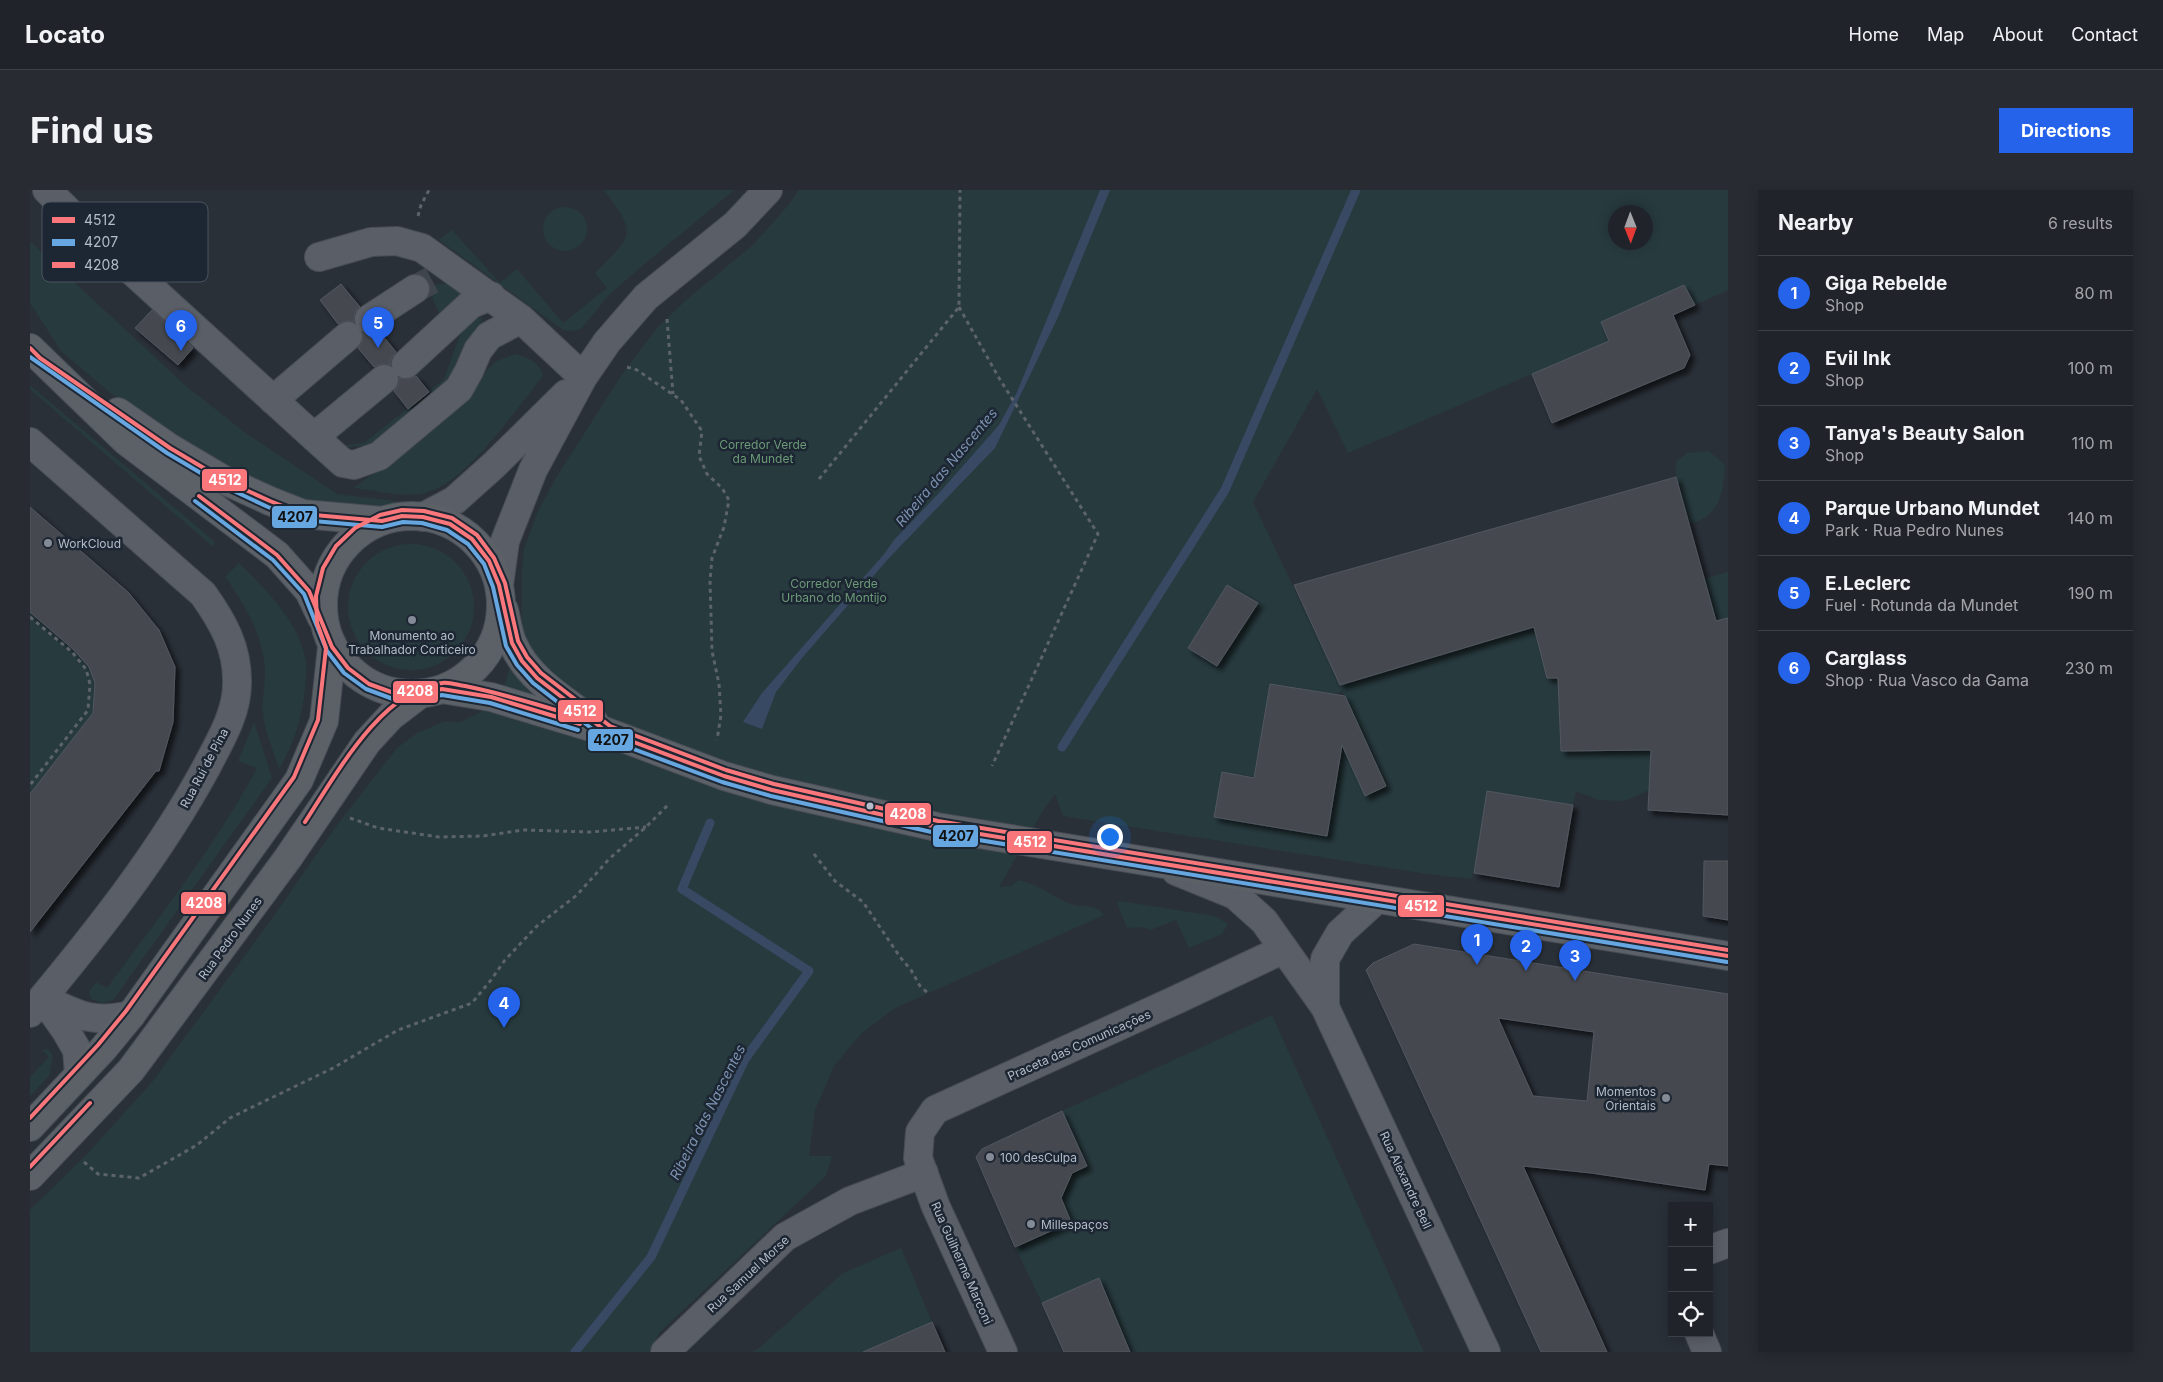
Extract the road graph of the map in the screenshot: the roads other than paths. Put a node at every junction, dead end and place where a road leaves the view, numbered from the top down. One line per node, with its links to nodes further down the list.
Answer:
1 (47, 190): 3 (street)
2 (768, 190): 13 (street)
3 (59, 202)
4 (319, 258): 5 (street)
5 (434, 280): 7 (street); 8 (street)
6 (144, 282): 15 (street)
7 (491, 296): 9 (street); 12 (street)
8 (369, 319)
9 (522, 319): 13 (street); 16 (street)
10 (348, 336): 15 (street)
11 (35, 353): 19 (main road); 21 (main road)
12 (406, 364)
13 (583, 377): 18 (street); 20 (street)
14 (384, 379): 16 (street)
15 (274, 400): 16 (street)
16 (314, 437)
17 (30, 442): 29 (street, Rua Rui de Pina)
18 (423, 517): 19 (main road); 20 (main road)
19 (382, 521): 21 (main road)
20 (500, 589): 23 (main road); 24 (main road)
21 (323, 622): 22 (main road)
22 (332, 647): 23 (main road); 31 (main road)
23 (431, 692): 24 (main road); 35 (main road, Rua Pedro Nunes)
24 (607, 732): 25 (main road)
25 (1158, 864): 26 (main road); 27 (street, Rua Alexandre Bell)
26 (1376, 900): 28 (main road); 30 (street, Rua Alexandre Bell)
27 (1284, 949): 30 (street, Rua Alexandre Bell); 34 (street, Praceta das Comunicações)
28 (1728, 956)
29 (36, 1005): 31 (street); 32 (street)
30 (1325, 1007): 41 (street, Rua Alexandre Bell)
31 (131, 1015): 32 (main road)
32 (79, 1074): 33 (main road)
33 (30, 1127)
34 (924, 1173): 39 (street, Rua Samuel Morse); 40 (street, Rua Guilherme Marconi)
35 (30, 1176)
36 (1728, 1243): 37 (street)
37 (1713, 1249)
38 (1701, 1337): 42 (street)
39 (665, 1352)
40 (1003, 1352)
41 (1486, 1352)
42 (1707, 1352)

